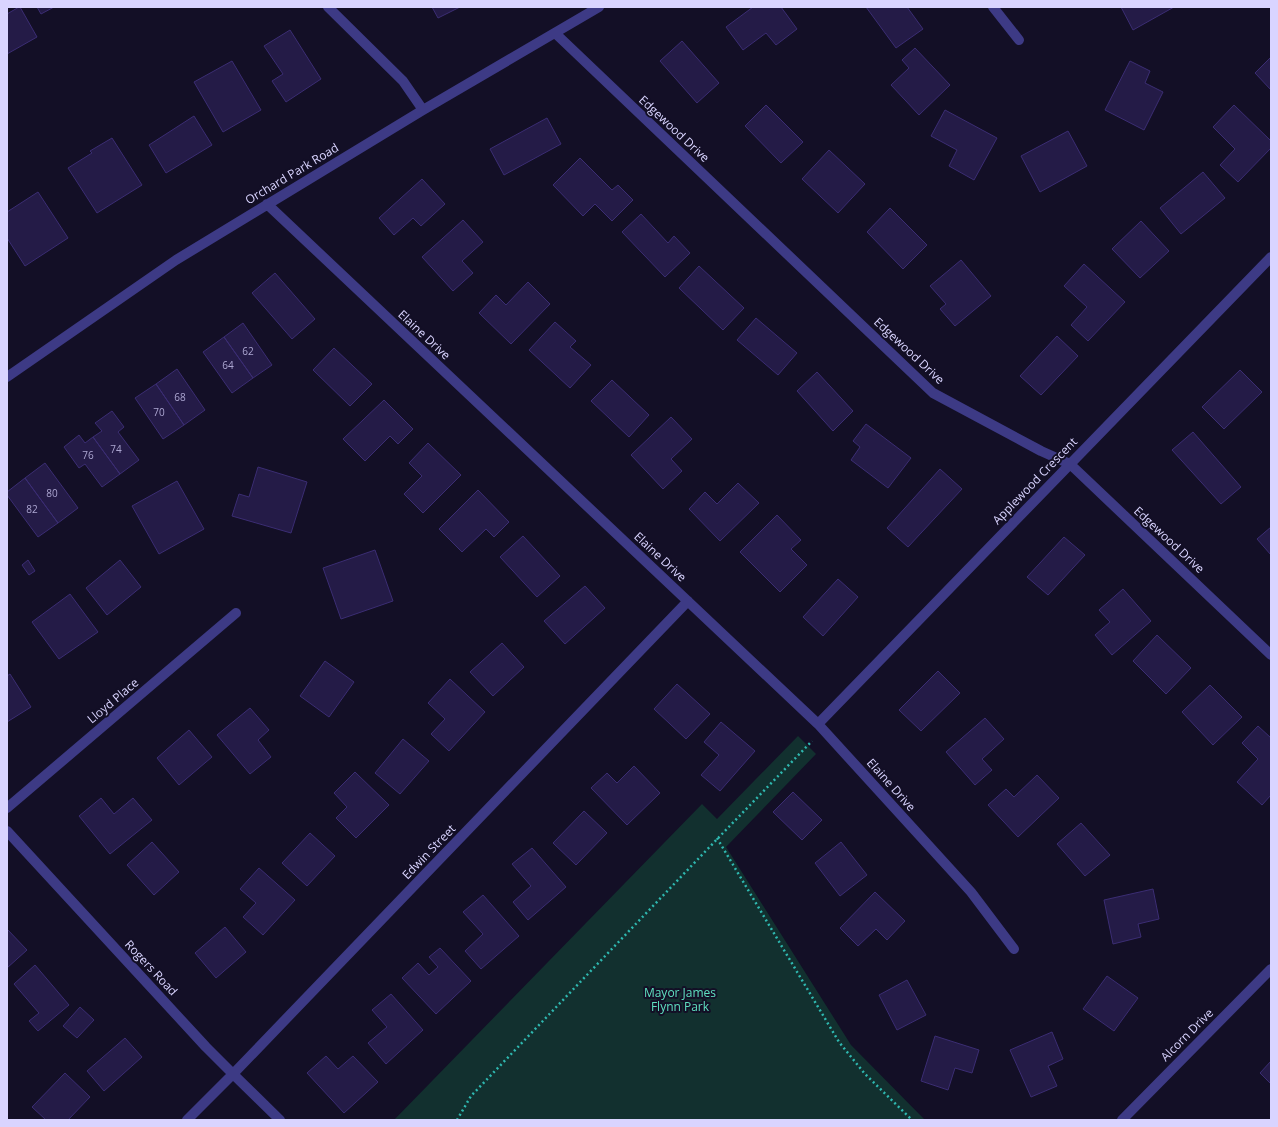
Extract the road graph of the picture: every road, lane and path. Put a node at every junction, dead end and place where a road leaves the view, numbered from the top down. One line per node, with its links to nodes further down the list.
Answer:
1 (328, 7): 6 (street)
2 (599, 7): 4 (street, Orchard Park Road)
3 (993, 7): 5 (street)
4 (554, 33): 6 (street, Orchard Park Road); 10 (street, Edgewood Drive)
5 (1019, 40)
6 (423, 110): 7 (street, Orchard Park Road)
7 (267, 204): 9 (street, Orchard Park Road); 11 (street, Elaine Drive)
8 (1271, 257): 10 (street, Applewood Crescent)
9 (7, 377)
10 (1070, 464): 13 (street, Edgewood Drive); 14 (street, Applewood Crescent)
11 (688, 601): 14 (street, Elaine Drive); 20 (street, Edwin Street)
12 (236, 613): 15 (street, Lloyd Place)
13 (1271, 654)
14 (821, 727): 17 (path); 18 (street, Elaine Drive)
15 (7, 808)
16 (7, 831): 20 (street, Rogers Road)
17 (717, 838): 23 (path); 24 (path)
18 (1014, 949)
19 (1271, 969): 25 (street, Alcorn Drive)
20 (233, 1074): 21 (street, Edwin Street); 22 (street, Rogers Road)
21 (187, 1120)
22 (280, 1120)
23 (457, 1120)
24 (912, 1120)
25 (1122, 1120)

